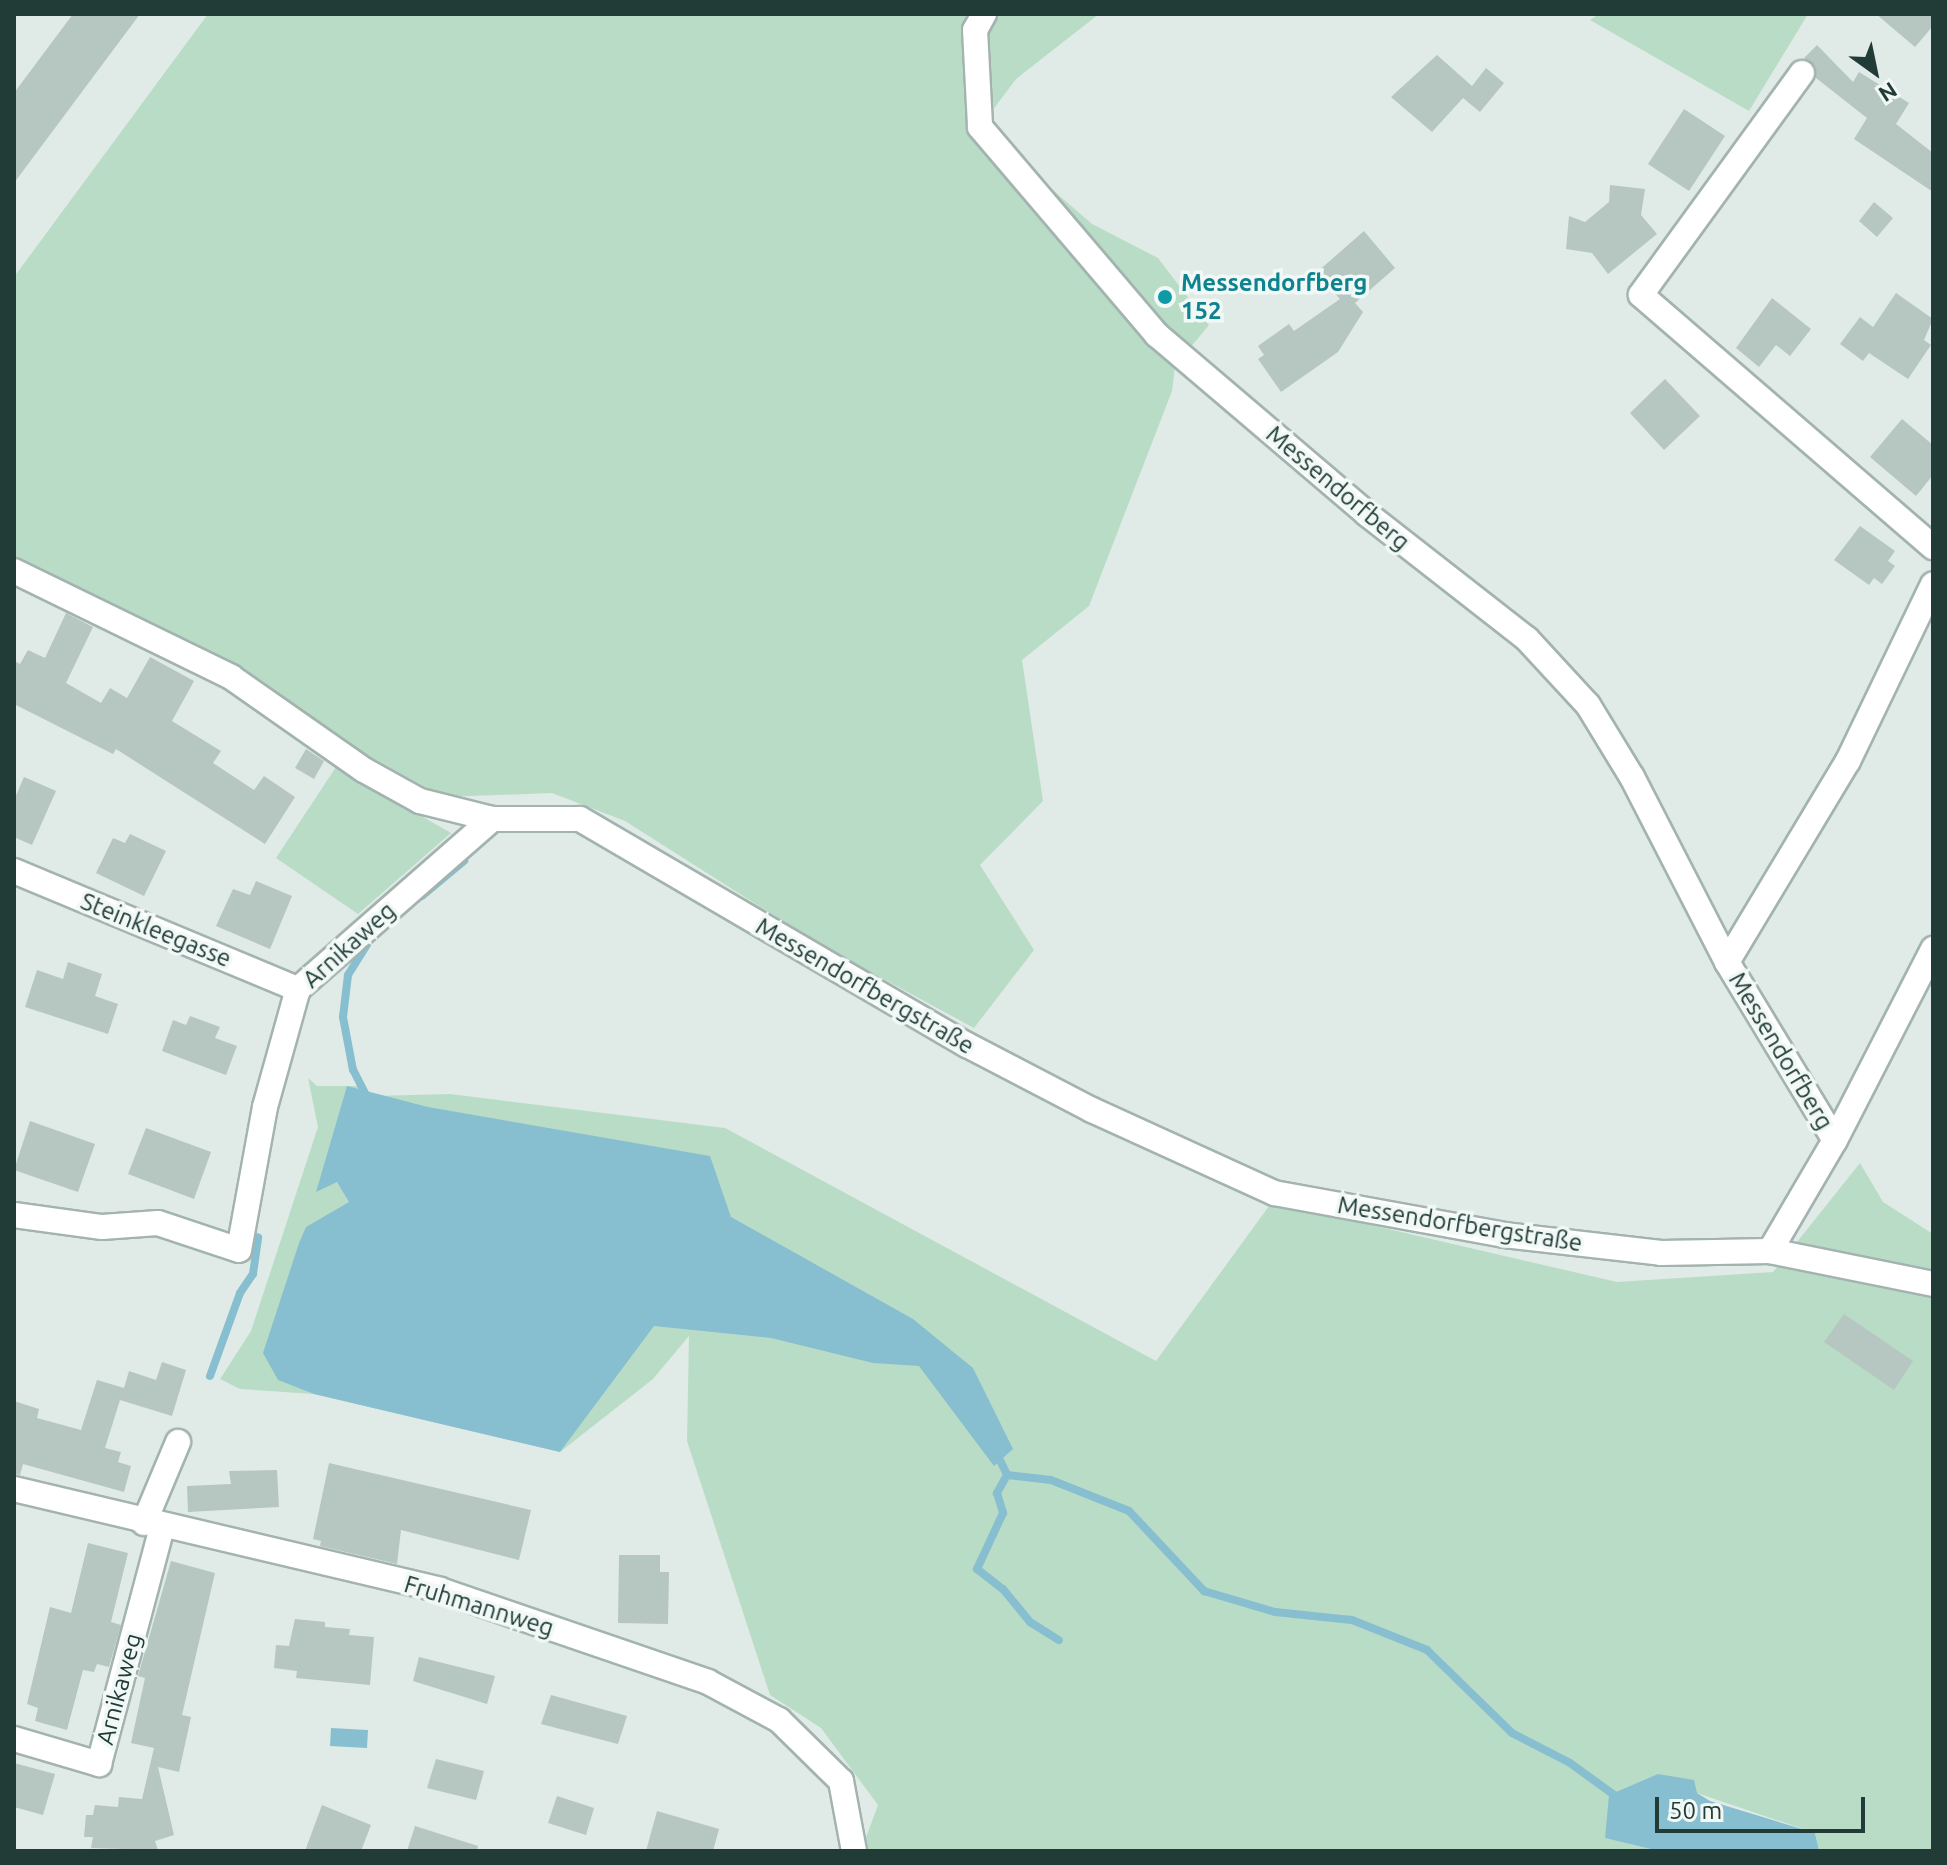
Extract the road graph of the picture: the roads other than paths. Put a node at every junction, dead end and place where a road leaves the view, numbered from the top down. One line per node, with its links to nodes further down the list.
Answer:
1 (984, 14): 9 (street, Messendorfberg)
2 (1802, 73): 3 (street)
3 (1933, 547)
4 (14, 571): 6 (street, Messendorfbergstraße)
5 (1933, 584): 9 (street, Messendorfberg)
6 (492, 819): 10 (street, Arnikaweg); 13 (street, Messendorfbergstraße)
7 (14, 871): 10 (street, Steinkleegasse)
8 (1933, 949): 11 (street, Messendorfberg)
9 (1727, 962): 11 (street, Messendorfberg)
10 (298, 989): 12 (street, Arnikaweg)
11 (1835, 1140): 13 (street, Messendorfberg)
12 (14, 1215)
13 (1770, 1251): 14 (street)
14 (1933, 1284)
15 (178, 1442): 17 (street, Arnikaweg)
16 (14, 1489): 17 (street, Fruhmannweg)
17 (153, 1525): 18 (street, Arnikaweg); 19 (street, Fruhmannweg)
18 (14, 1739)
19 (854, 1851)

